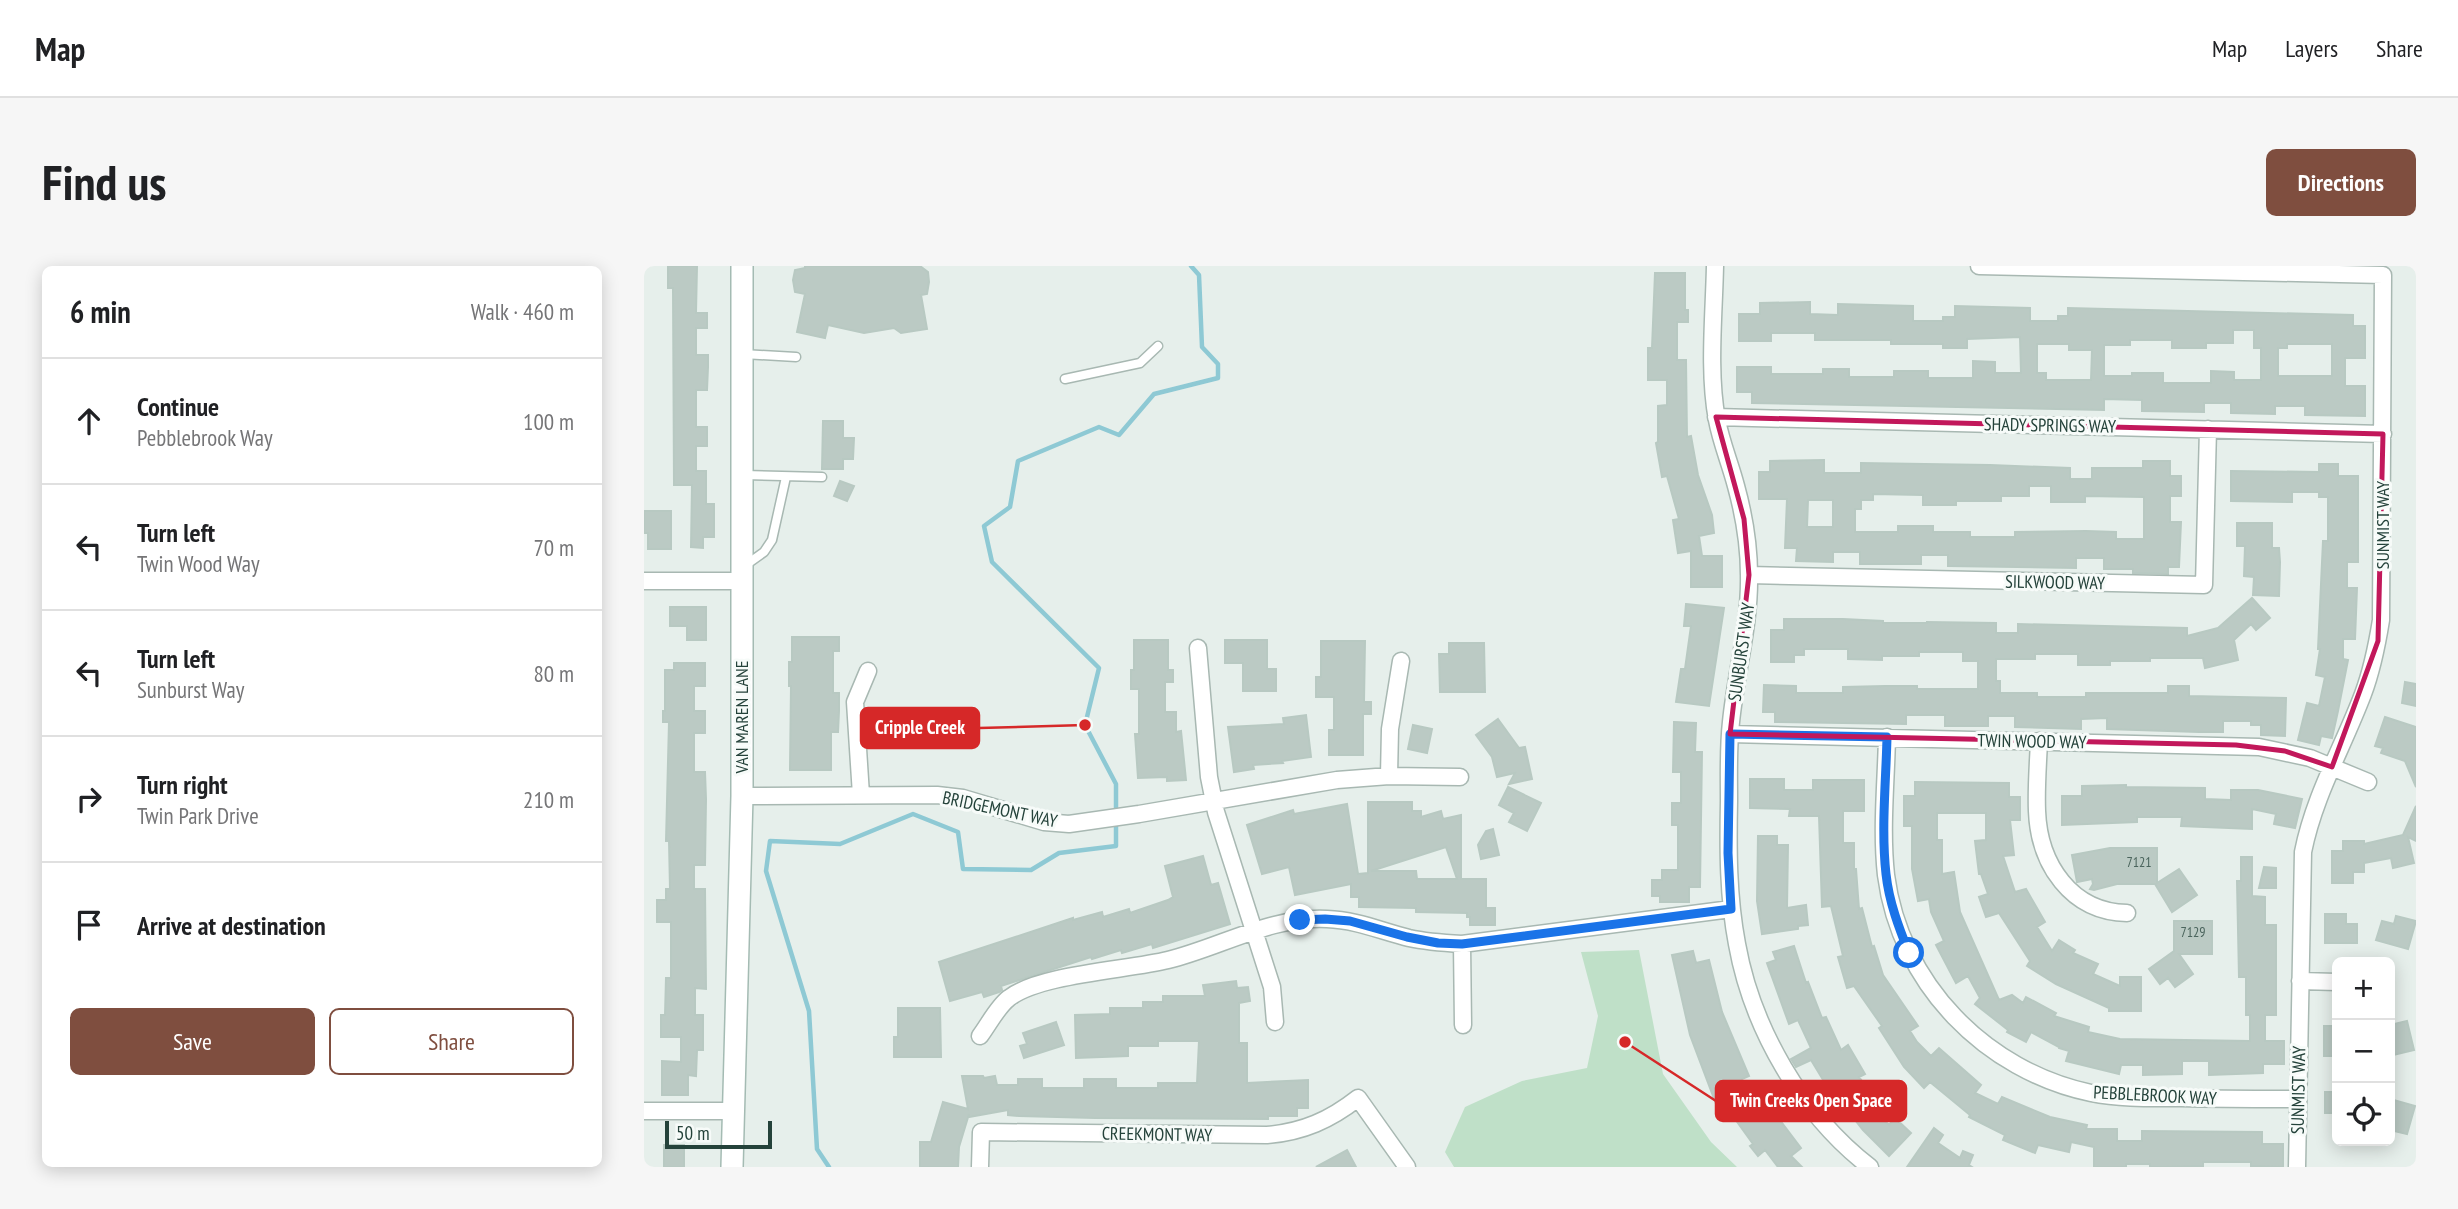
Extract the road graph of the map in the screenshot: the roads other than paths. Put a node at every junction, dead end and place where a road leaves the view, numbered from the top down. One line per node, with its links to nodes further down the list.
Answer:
1 (741, 266): 5 (main road, VAN MAREN LANE)
2 (1715, 266): 8 (street, SUNBURST WAY)
3 (1979, 266): 10 (street, SUNMIST WAY)
4 (1157, 346): 7 (lane)
5 (741, 354): 6 (lane); 11 (main road, VAN MAREN LANE)
6 (796, 357)
7 (1065, 379)
8 (1716, 417): 9 (street, SHADY SPRINGS WAY); 15 (street, SUNBURST WAY)
9 (2208, 429): 10 (street, SHADY SPRINGS WAY); 15 (street, SILKWOOD WAY)
10 (2383, 434): 23 (street, SUNMIST WAY)
11 (741, 475): 12 (lane); 14 (main road, VAN MAREN LANE)
12 (786, 477): 13 (lane); 14 (lane)
13 (822, 477)
14 (740, 575): 16 (street); 28 (main road, VAN MAREN LANE)
15 (1749, 575): 20 (street, SUNBURST WAY)
16 (644, 582)
17 (1198, 648): 29 (street)
18 (1401, 661): 24 (street)
19 (868, 671): 27 (street)
20 (1730, 734): 21 (street, TWIN WOOD WAY); 30 (street, SUNBURST WAY)
21 (1887, 737): 22 (street, TWIN WOOD WAY); 39 (street, PEBBLEBROOK WAY)
22 (2039, 741): 23 (street, TWIN WOOD WAY); 31 (street)
23 (2332, 767): 26 (street); 34 (street, SUNMIST WAY)
24 (1389, 776): 25 (street, BRIDGEMONT WAY); 29 (street, BRIDGEMONT WAY)
25 (1460, 777)
26 (2368, 782)
27 (862, 795): 28 (street, BRIDGEMONT WAY); 29 (street, BRIDGEMONT WAY)
28 (741, 796): 41 (main road, VAN MAREN LANE)
29 (1214, 801): 32 (street)
30 (1731, 909): 33 (street); 45 (street, SUNBURST WAY)
31 (2127, 913)
32 (1255, 931): 33 (street); 36 (street); 38 (street)
33 (1462, 944): 37 (street)
34 (2300, 981): 35 (street); 39 (street, SUNMIST WAY)
35 (2332, 982)
36 (1275, 1022)
37 (1463, 1025)
38 (980, 1036)
39 (2298, 1099): 46 (street, SUNMIST WAY)
40 (644, 1111): 41 (street)
41 (733, 1111): 42 (main road, VAN MAREN LANE)
42 (732, 1167)
43 (980, 1167): 44 (street, CREEKMONT WAY)
44 (1407, 1167)
45 (1870, 1167)
46 (2298, 1167)

